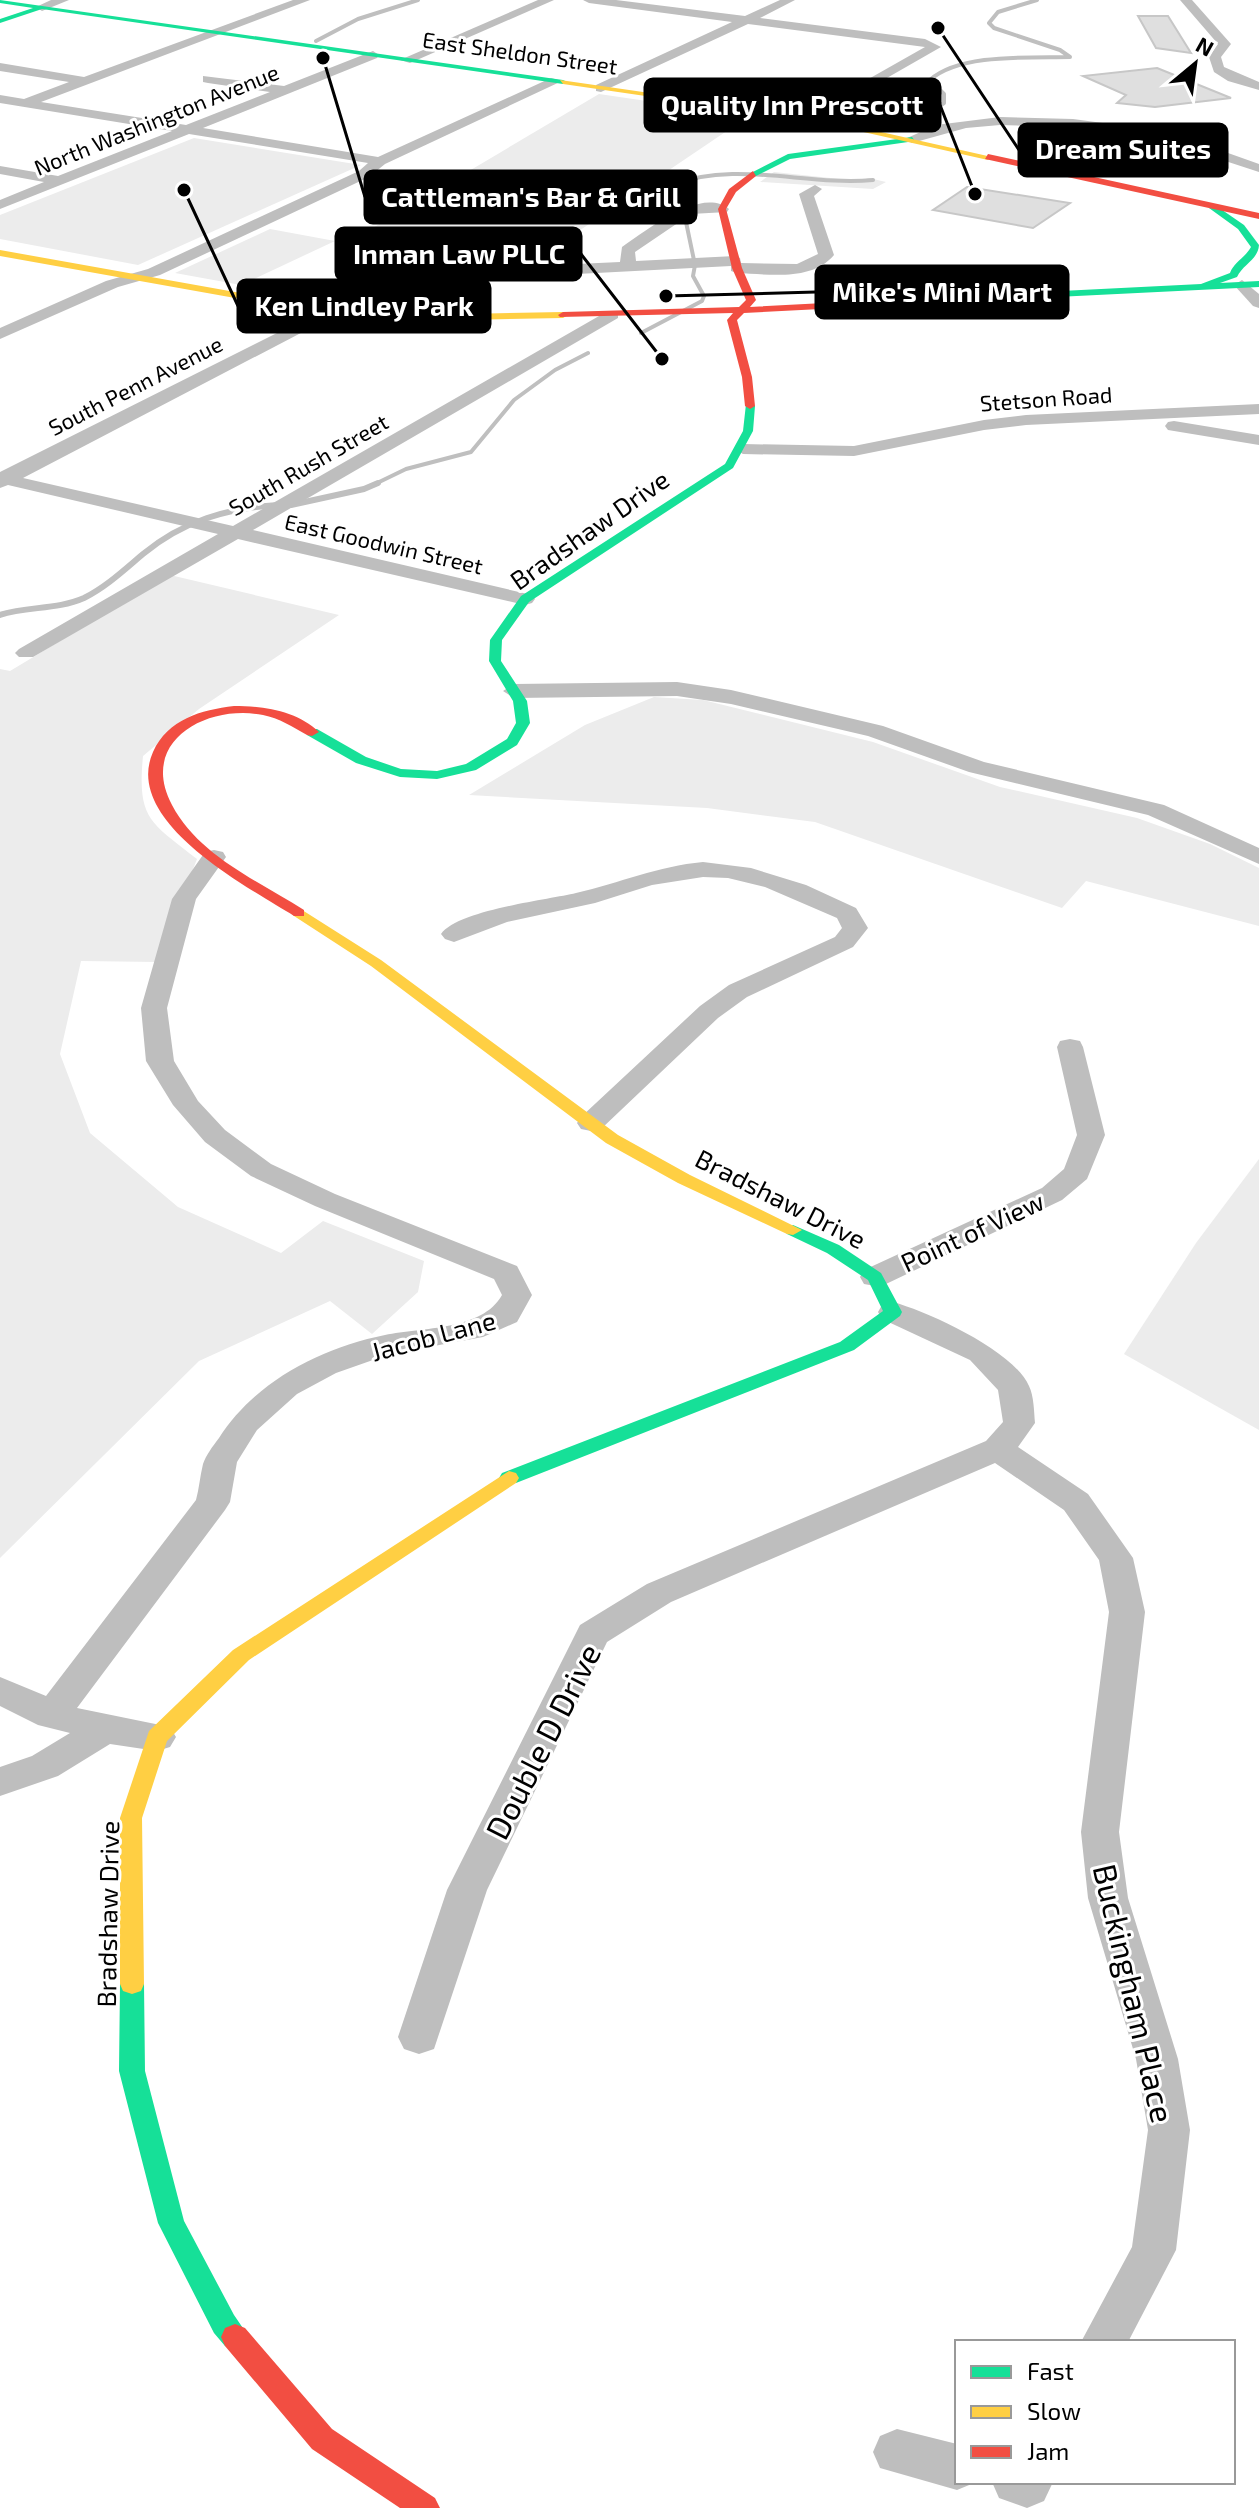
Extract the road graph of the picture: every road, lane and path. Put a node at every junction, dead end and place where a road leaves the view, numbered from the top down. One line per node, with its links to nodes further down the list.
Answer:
1 (63, 0): 8 (street)
2 (304, 0): 11 (street)
3 (548, 0): 13 (street)
4 (589, 0): 9 (street)
5 (789, 0): 9 (street)
6 (1186, 0): 18 (street)
7 (0, 1): 8 (street, East Sheldon Street)
8 (42, 7): 10 (street); 11 (street, East Sheldon Street)
9 (746, 20): 19 (street); 24 (street)
10 (0, 21)
11 (216, 32): 12 (street, East Sheldon Street); 16 (street)
12 (373, 55): 13 (street, East Sheldon Street); 20 (street, North Washington Avenue)
13 (406, 60): 17 (street, East Sheldon Street)
14 (0, 67): 16 (street)
15 (208, 79): 20 (street)
16 (86, 81): 22 (street)
17 (556, 81): 19 (street, East Sheldon Street); 27 (street)
18 (1259, 86)
19 (601, 88): 24 (street, East Sheldon Street)
20 (286, 90): 25 (street, North Washington Avenue)
21 (0, 99): 22 (street)
22 (25, 103): 23 (street); 25 (street)
23 (0, 112)
24 (810, 118): 26 (street, East Sheldon Street)
25 (188, 130): 27 (street); 30 (street, North Washington Avenue)
26 (912, 139): 29 (street); 32 (street, East Sheldon Street); 35 (street)
27 (380, 161): 42 (street)
28 (0, 170): 30 (street)
29 (1259, 171)
30 (60, 181): 33 (street, North Washington Avenue)
31 (815, 189): 39 (street)
32 (1171, 194): 34 (street, East Sheldon Street); 36 (street, East Sheldon Street)
33 (0, 205)
34 (1212, 206): 36 (street, East Sheldon Street); 38 (street)
35 (722, 209): 39 (street); 40 (street)
36 (1259, 213)
37 (0, 253): 42 (street)
38 (1256, 256): 44 (street)
39 (736, 264): 40 (street); 47 (street)
40 (628, 265): 41 (street)
41 (577, 269)
42 (129, 278): 46 (street); 49 (street)
43 (1250, 284): 44 (street); 45 (street)
44 (1203, 286): 47 (street)
45 (1259, 303)
46 (335, 309): 48 (street); 56 (street, South Penn Avenue)
47 (739, 310): 48 (street); 55 (street)
48 (612, 315): 57 (street, South Rush Street)
49 (0, 334)
50 (1259, 409): 51 (street, Stetson Road)
51 (1203, 412): 52 (street, Stetson Road); 53 (street)
52 (1146, 416): 53 (street); 55 (street, Stetson Road)
53 (1219, 433): 54 (street)
54 (1259, 440)
55 (743, 449): 58 (street, Bradshaw Drive)
56 (2, 480): 57 (street, East Goodwin Street)
57 (236, 534): 58 (street, East Goodwin Street); 59 (street, South Rush Street)
58 (525, 599): 60 (street, Bradshaw Drive)
59 (26, 653)
60 (514, 691): 61 (street, Bradshaw Drive); 62 (street)
61 (214, 857): 65 (street, Bradshaw Drive); 70 (street, Jacob Lane)
62 (1259, 857)
63 (454, 934): 65 (street)
64 (1070, 1047): 66 (street, Point of View)
65 (591, 1123): 66 (street, Bradshaw Drive)
66 (875, 1277): 67 (street, Bradshaw Drive)
67 (893, 1312): 68 (street); 72 (street, Bradshaw Drive)
68 (998, 1449): 74 (street, Double D Drive); 75 (street, Buckingham Place)
69 (0, 1690): 70 (street)
70 (51, 1715): 71 (street)
71 (102, 1731): 72 (street); 73 (street)
72 (157, 1737): 78 (street, Bradshaw Drive)
73 (0, 1782)
74 (419, 2037)
75 (1105, 2340)
76 (897, 2452): 77 (street)
77 (955, 2466)
78 (425, 2508)

